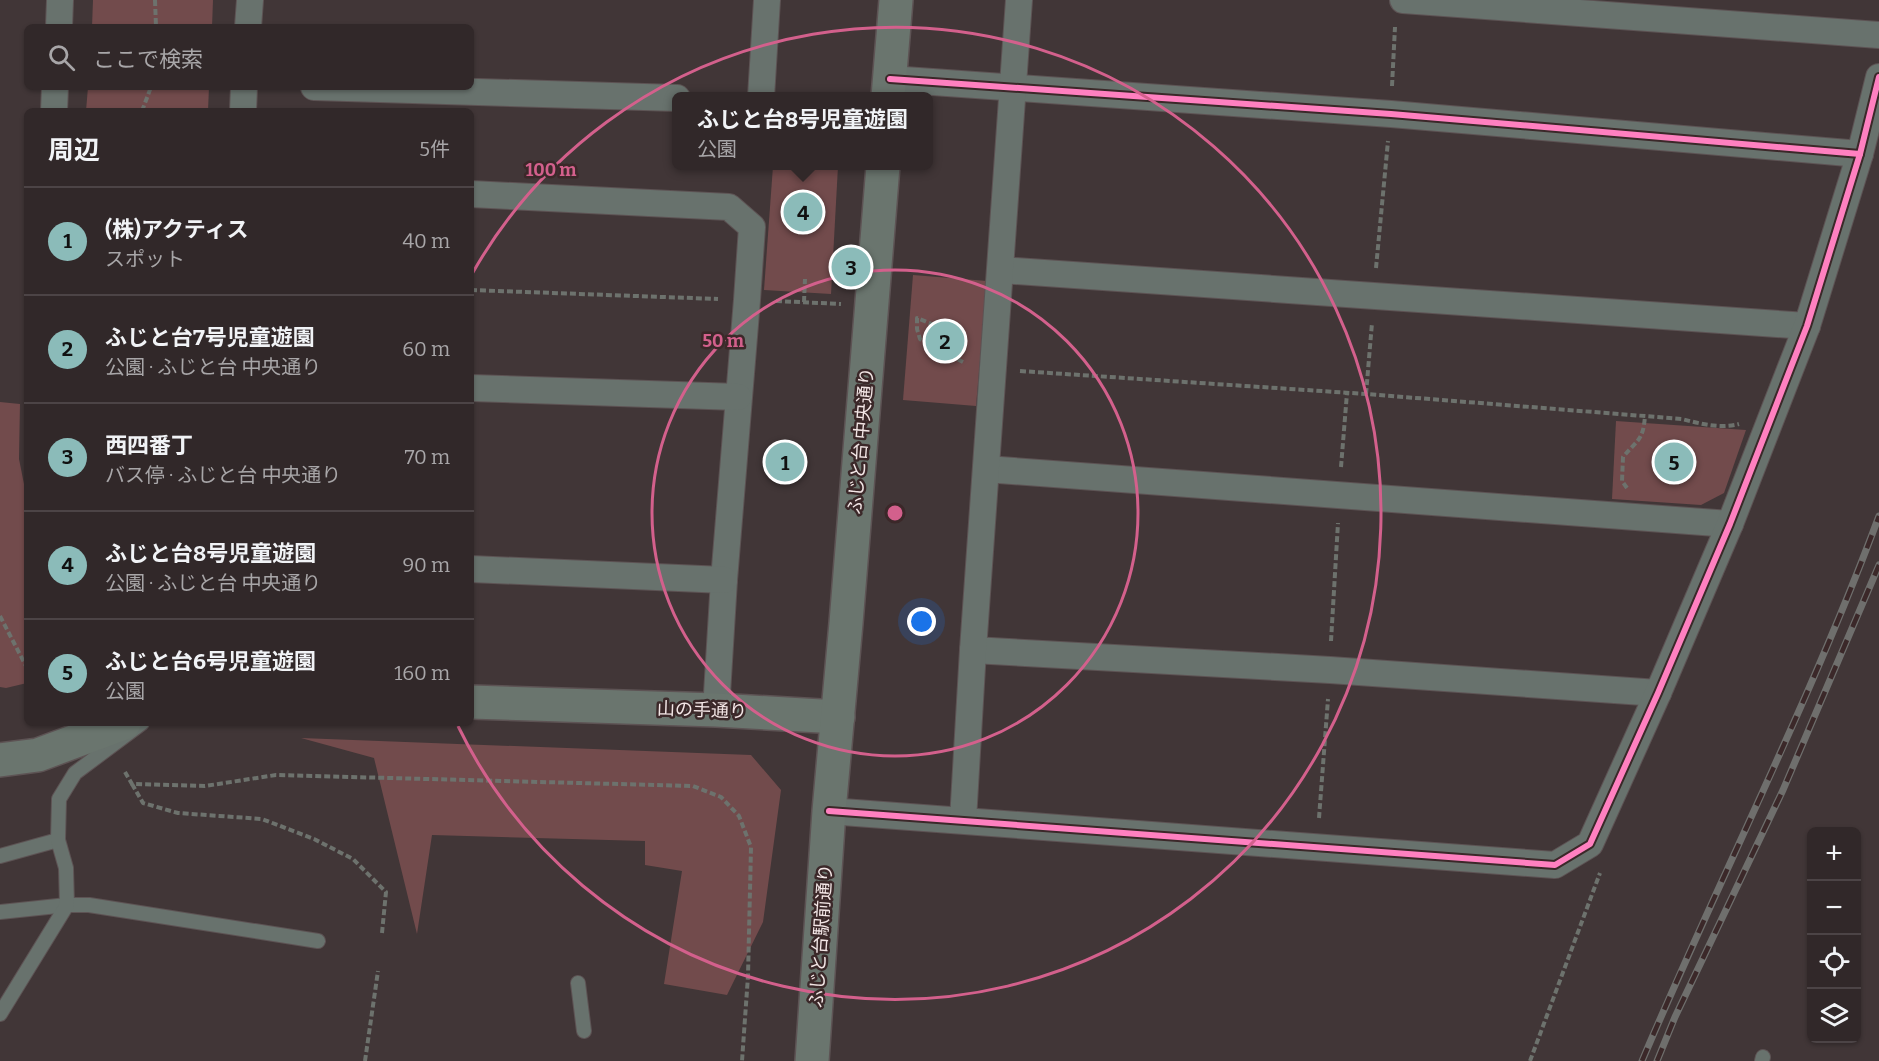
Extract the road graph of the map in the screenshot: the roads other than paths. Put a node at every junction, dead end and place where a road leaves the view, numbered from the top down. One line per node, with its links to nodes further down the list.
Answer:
1 (60, 0): 7 (street)
2 (250, 0): 8 (street)
3 (767, 0): 16 (street)
4 (896, 0): 12 (street)
5 (1020, 0): 11 (street)
6 (1399, 12): 9 (street)
7 (59, 24)
8 (248, 24)
9 (1879, 35)
10 (1879, 77): 20 (street)
11 (1013, 87): 12 (street); 20 (street); 23 (street)
12 (889, 88)
13 (55, 90): 18 (street)
14 (244, 90): 19 (street)
15 (413, 90): 17 (street)
16 (761, 92)
17 (672, 98)
18 (54, 108)
19 (243, 108)
20 (1860, 154): 24 (street)
21 (883, 170): 35 (street, ふじと台 中央通り)
22 (474, 194): 26 (street)
23 (1001, 270): 24 (street); 27 (street)
24 (1807, 327): 28 (street)
25 (474, 388): 26 (street)
26 (738, 398): 30 (street)
27 (986, 470): 28 (street); 31 (street)
28 (1730, 524): 32 (street)
29 (474, 569): 30 (street)
30 (724, 580): 34 (street)
31 (973, 650): 32 (street); 40 (street)
32 (1658, 693): 40 (street)
33 (474, 702): 34 (street, 山の手通り)
34 (716, 710): 35 (street, 山の手通り)
35 (838, 717): 39 (street)
36 (116, 726): 38 (street)
37 (138, 726): 41 (lane)
38 (0, 760)
39 (829, 811): 40 (street); 49 (street, ふじと台駅前通り)
40 (963, 820)
41 (58, 840): 42 (lane); 43 (lane)
42 (0, 856)
43 (68, 905): 44 (lane); 45 (lane); 47 (lane)
44 (0, 912)
45 (318, 941)
46 (578, 983): 48 (lane)
47 (0, 1014)
48 (584, 1031)
49 (812, 1061)

